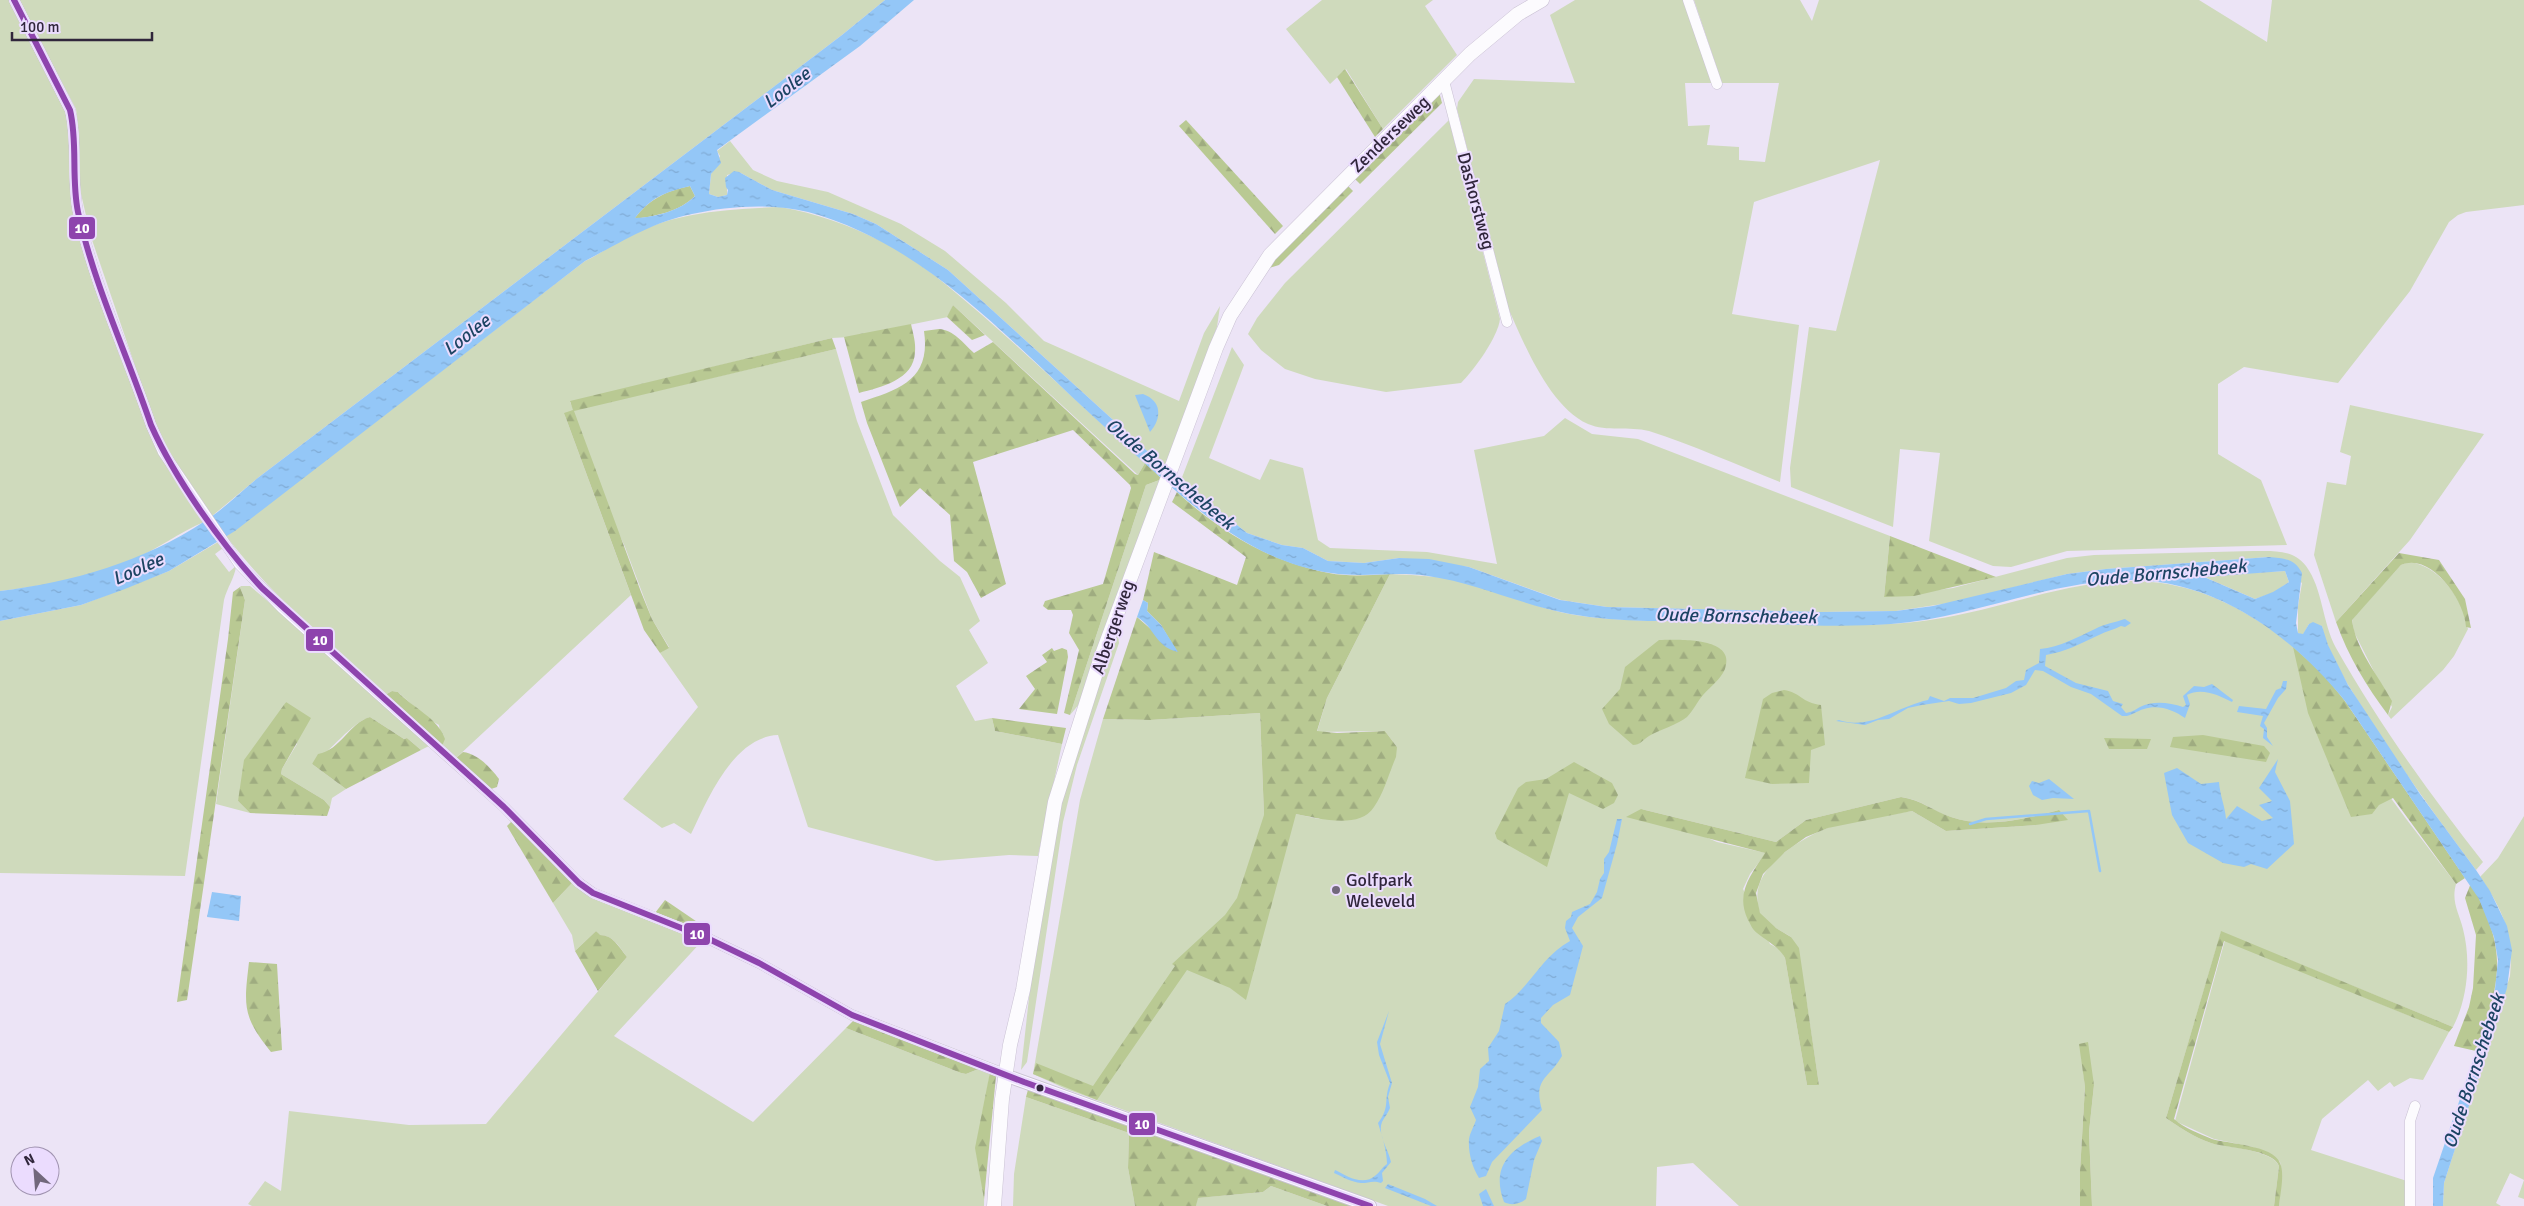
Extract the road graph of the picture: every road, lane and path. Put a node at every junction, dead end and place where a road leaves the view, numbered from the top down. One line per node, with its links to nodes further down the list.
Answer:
1 (14, 0): 8 (street)
2 (1542, 0): 4 (main road, Zenderseweg)
3 (1688, 0): 5 (street)
4 (1444, 81): 6 (main road, Zenderseweg); 7 (street, Dashorstweg)
5 (1717, 84)
6 (1251, 280): 8 (main road, Albergerweg)
7 (1507, 322)
8 (1009, 1076): 10 (main road, Albergerweg); 11 (street)
9 (2415, 1106): 12 (street)
10 (994, 1206)
11 (1370, 1206)
12 (2410, 1206)

